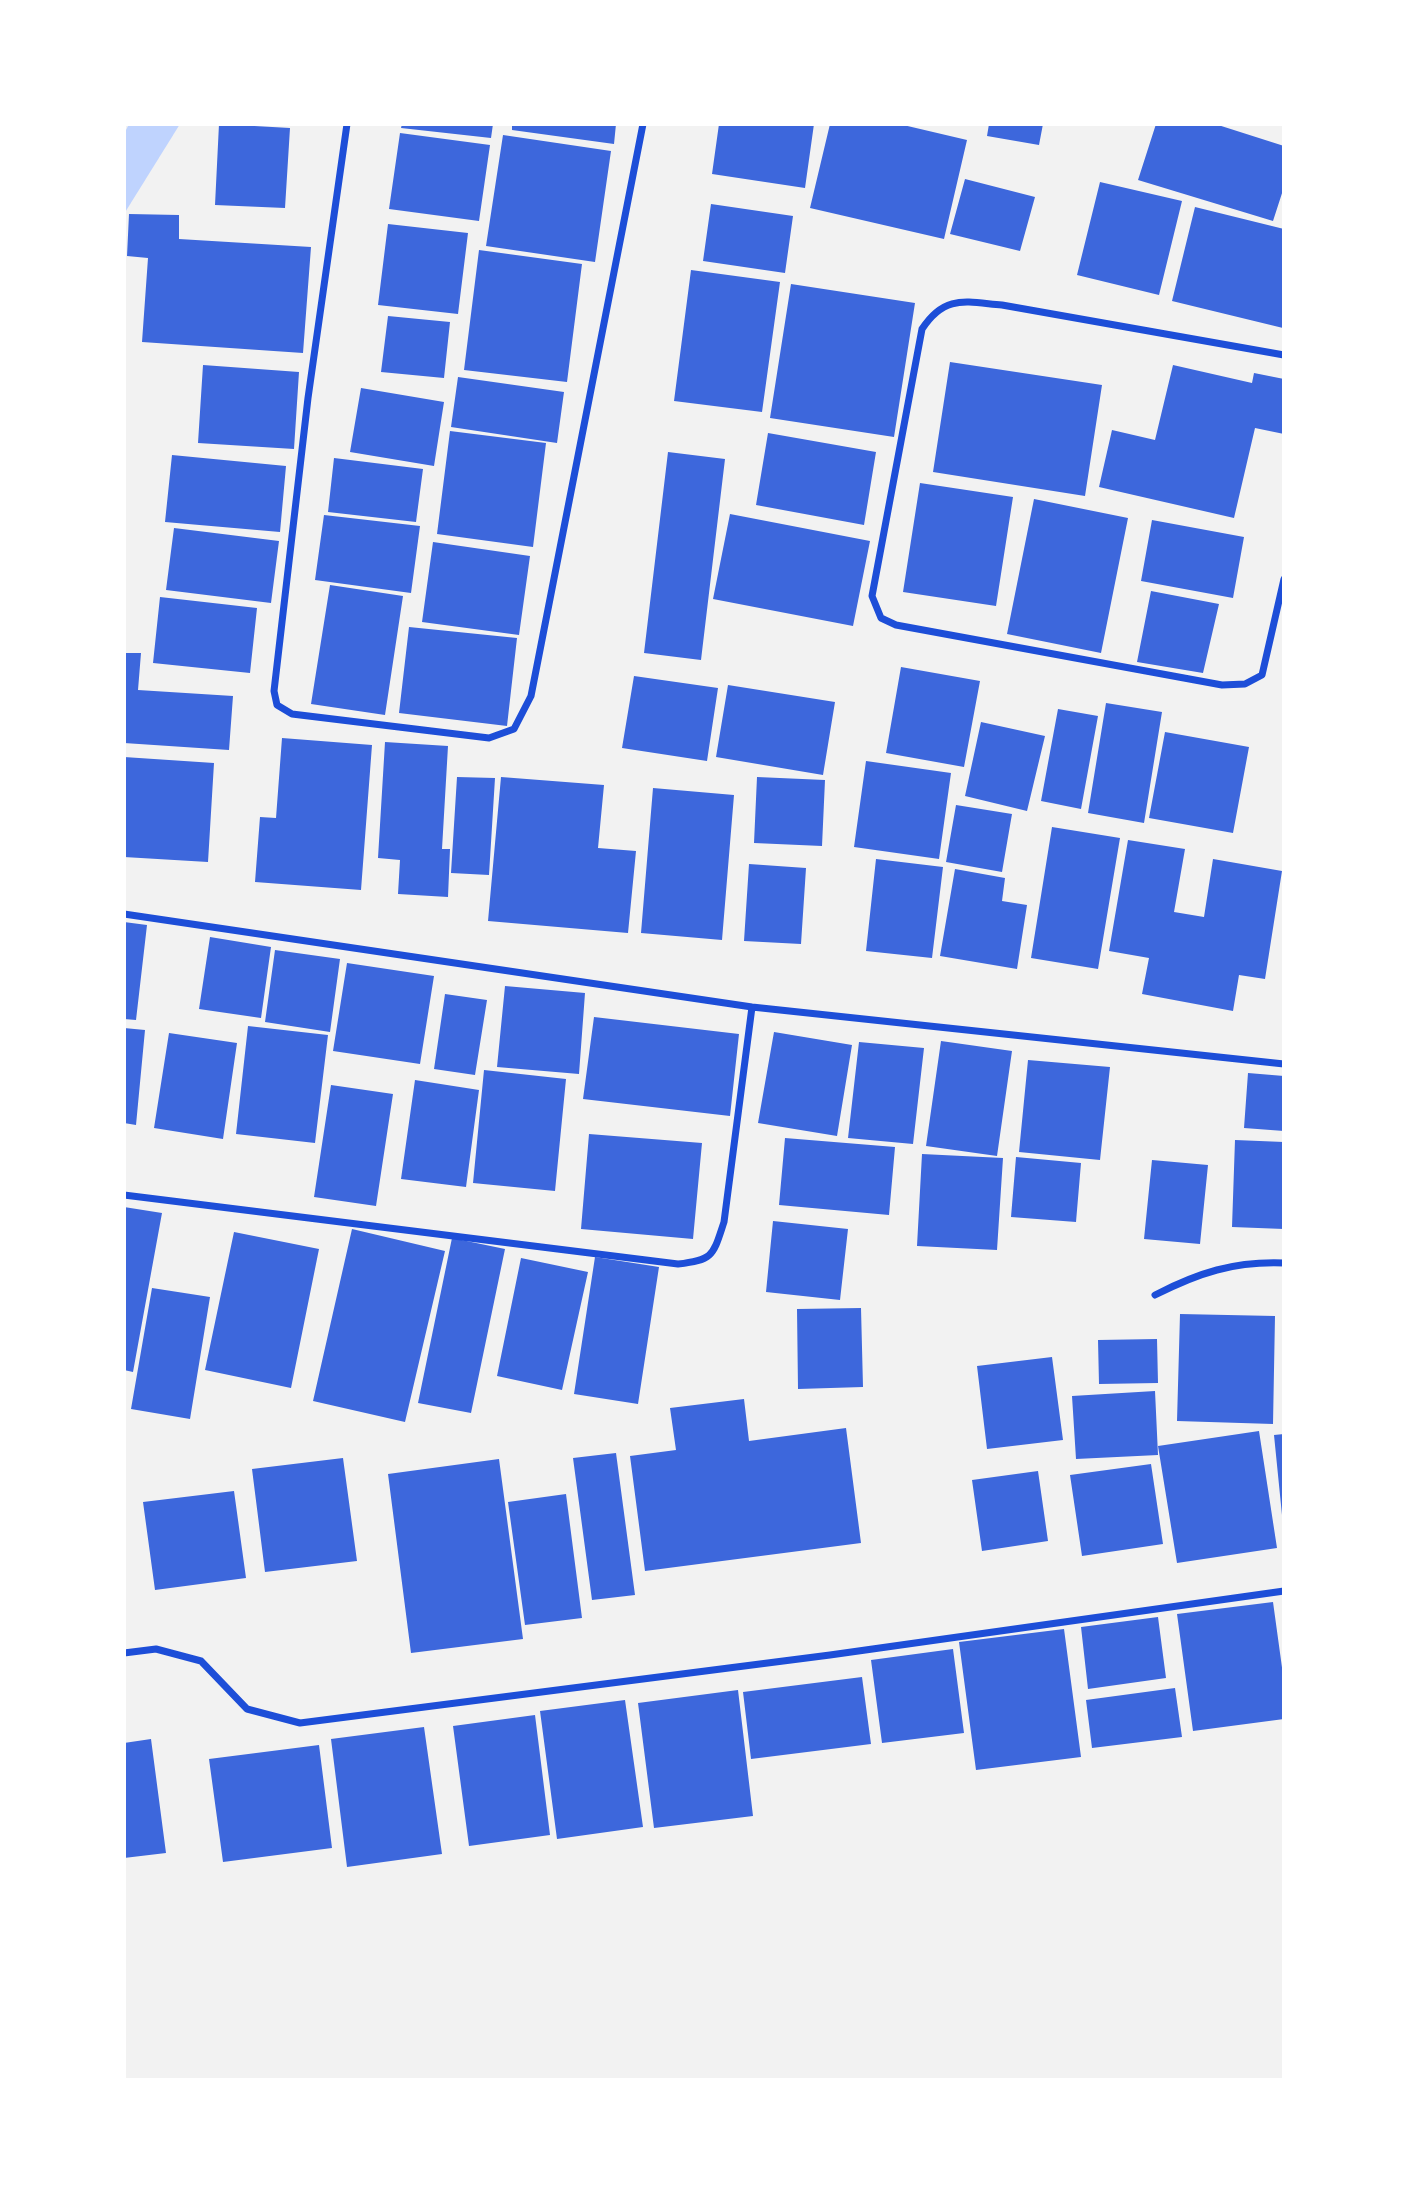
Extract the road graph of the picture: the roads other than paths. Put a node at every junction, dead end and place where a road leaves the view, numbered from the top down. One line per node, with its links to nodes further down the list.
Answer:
1 (347, 124): 2 (street)
2 (643, 124)
3 (1284, 355): 4 (street)
4 (1284, 579)
5 (124, 914): 6 (street)
6 (752, 1007): 7 (street); 8 (street)
7 (1284, 1064)
8 (124, 1195)
9 (1284, 1264): 10 (street)
10 (1155, 1295)
11 (1284, 1591): 12 (street)
12 (124, 1653)

